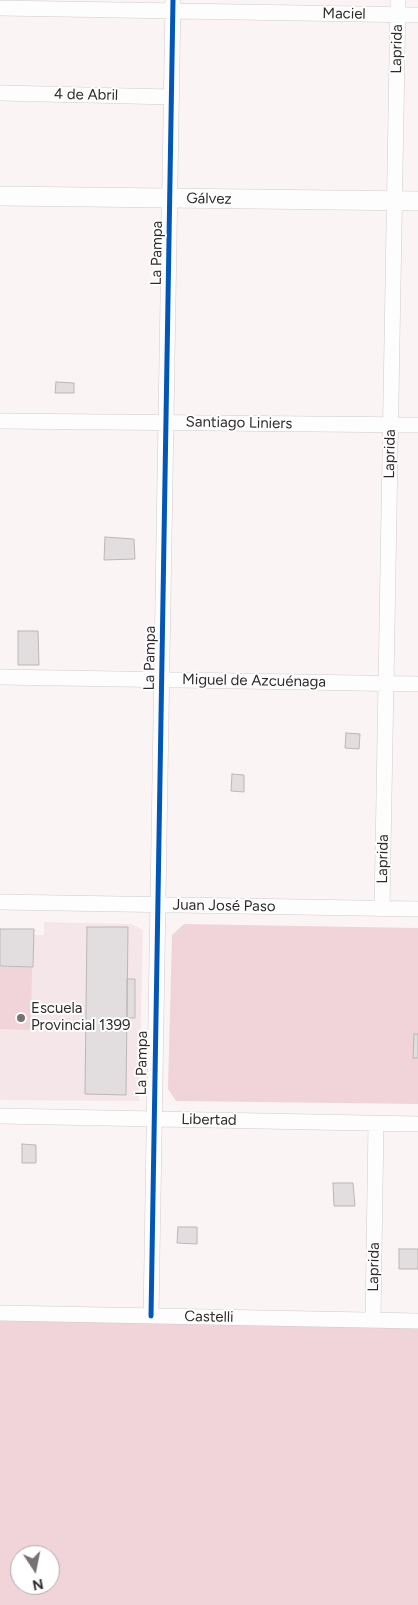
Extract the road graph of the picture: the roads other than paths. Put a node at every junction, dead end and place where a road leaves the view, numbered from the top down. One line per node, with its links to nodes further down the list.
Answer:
1 (173, 5): 2 (street, Maciel); 3 (street, Maciel); 6 (street, La Pampa)
2 (398, 7): 4 (street, Maciel); 9 (street, Laprida)
3 (0, 8)
4 (418, 15)
5 (0, 93): 6 (street, 4 de Abril)
6 (172, 97): 8 (street, La Pampa)
7 (0, 196): 8 (main road, Gálvez)
8 (170, 198): 9 (main road, Gálvez); 12 (street, La Pampa)
9 (394, 201): 10 (main road, Gálvez); 13 (street, Laprida)
10 (418, 201)
11 (0, 421): 12 (street, Santiago Liniers)
12 (166, 422): 13 (street, Santiago Liniers); 16 (street, La Pampa)
13 (390, 425): 14 (street, Santiago Liniers); 17 (street, Laprida)
14 (418, 425)
15 (0, 677): 16 (street, Miguel de Azcuénaga)
16 (162, 679): 17 (street, Miguel de Azcuénaga); 20 (street, La Pampa)
17 (386, 683): 18 (street, Miguel de Azcuénaga); 21 (street, Laprida)
18 (418, 684)
19 (0, 902): 20 (street, Juan José Paso)
20 (158, 905): 21 (street, Juan José Paso); 24 (street, La Pampa)
21 (382, 909): 22 (street, Juan José Paso)
22 (418, 909)
23 (0, 1116): 24 (street, Libertad)
24 (153, 1119): 25 (street, Libertad); 28 (street, La Pampa)
25 (376, 1123): 26 (street, Libertad); 29 (street, Laprida)
26 (418, 1124)
27 (0, 1313): 28 (street, Castelli)
28 (151, 1316): 29 (street, Castelli)
29 (373, 1320): 30 (street, Castelli)
30 (418, 1321)

